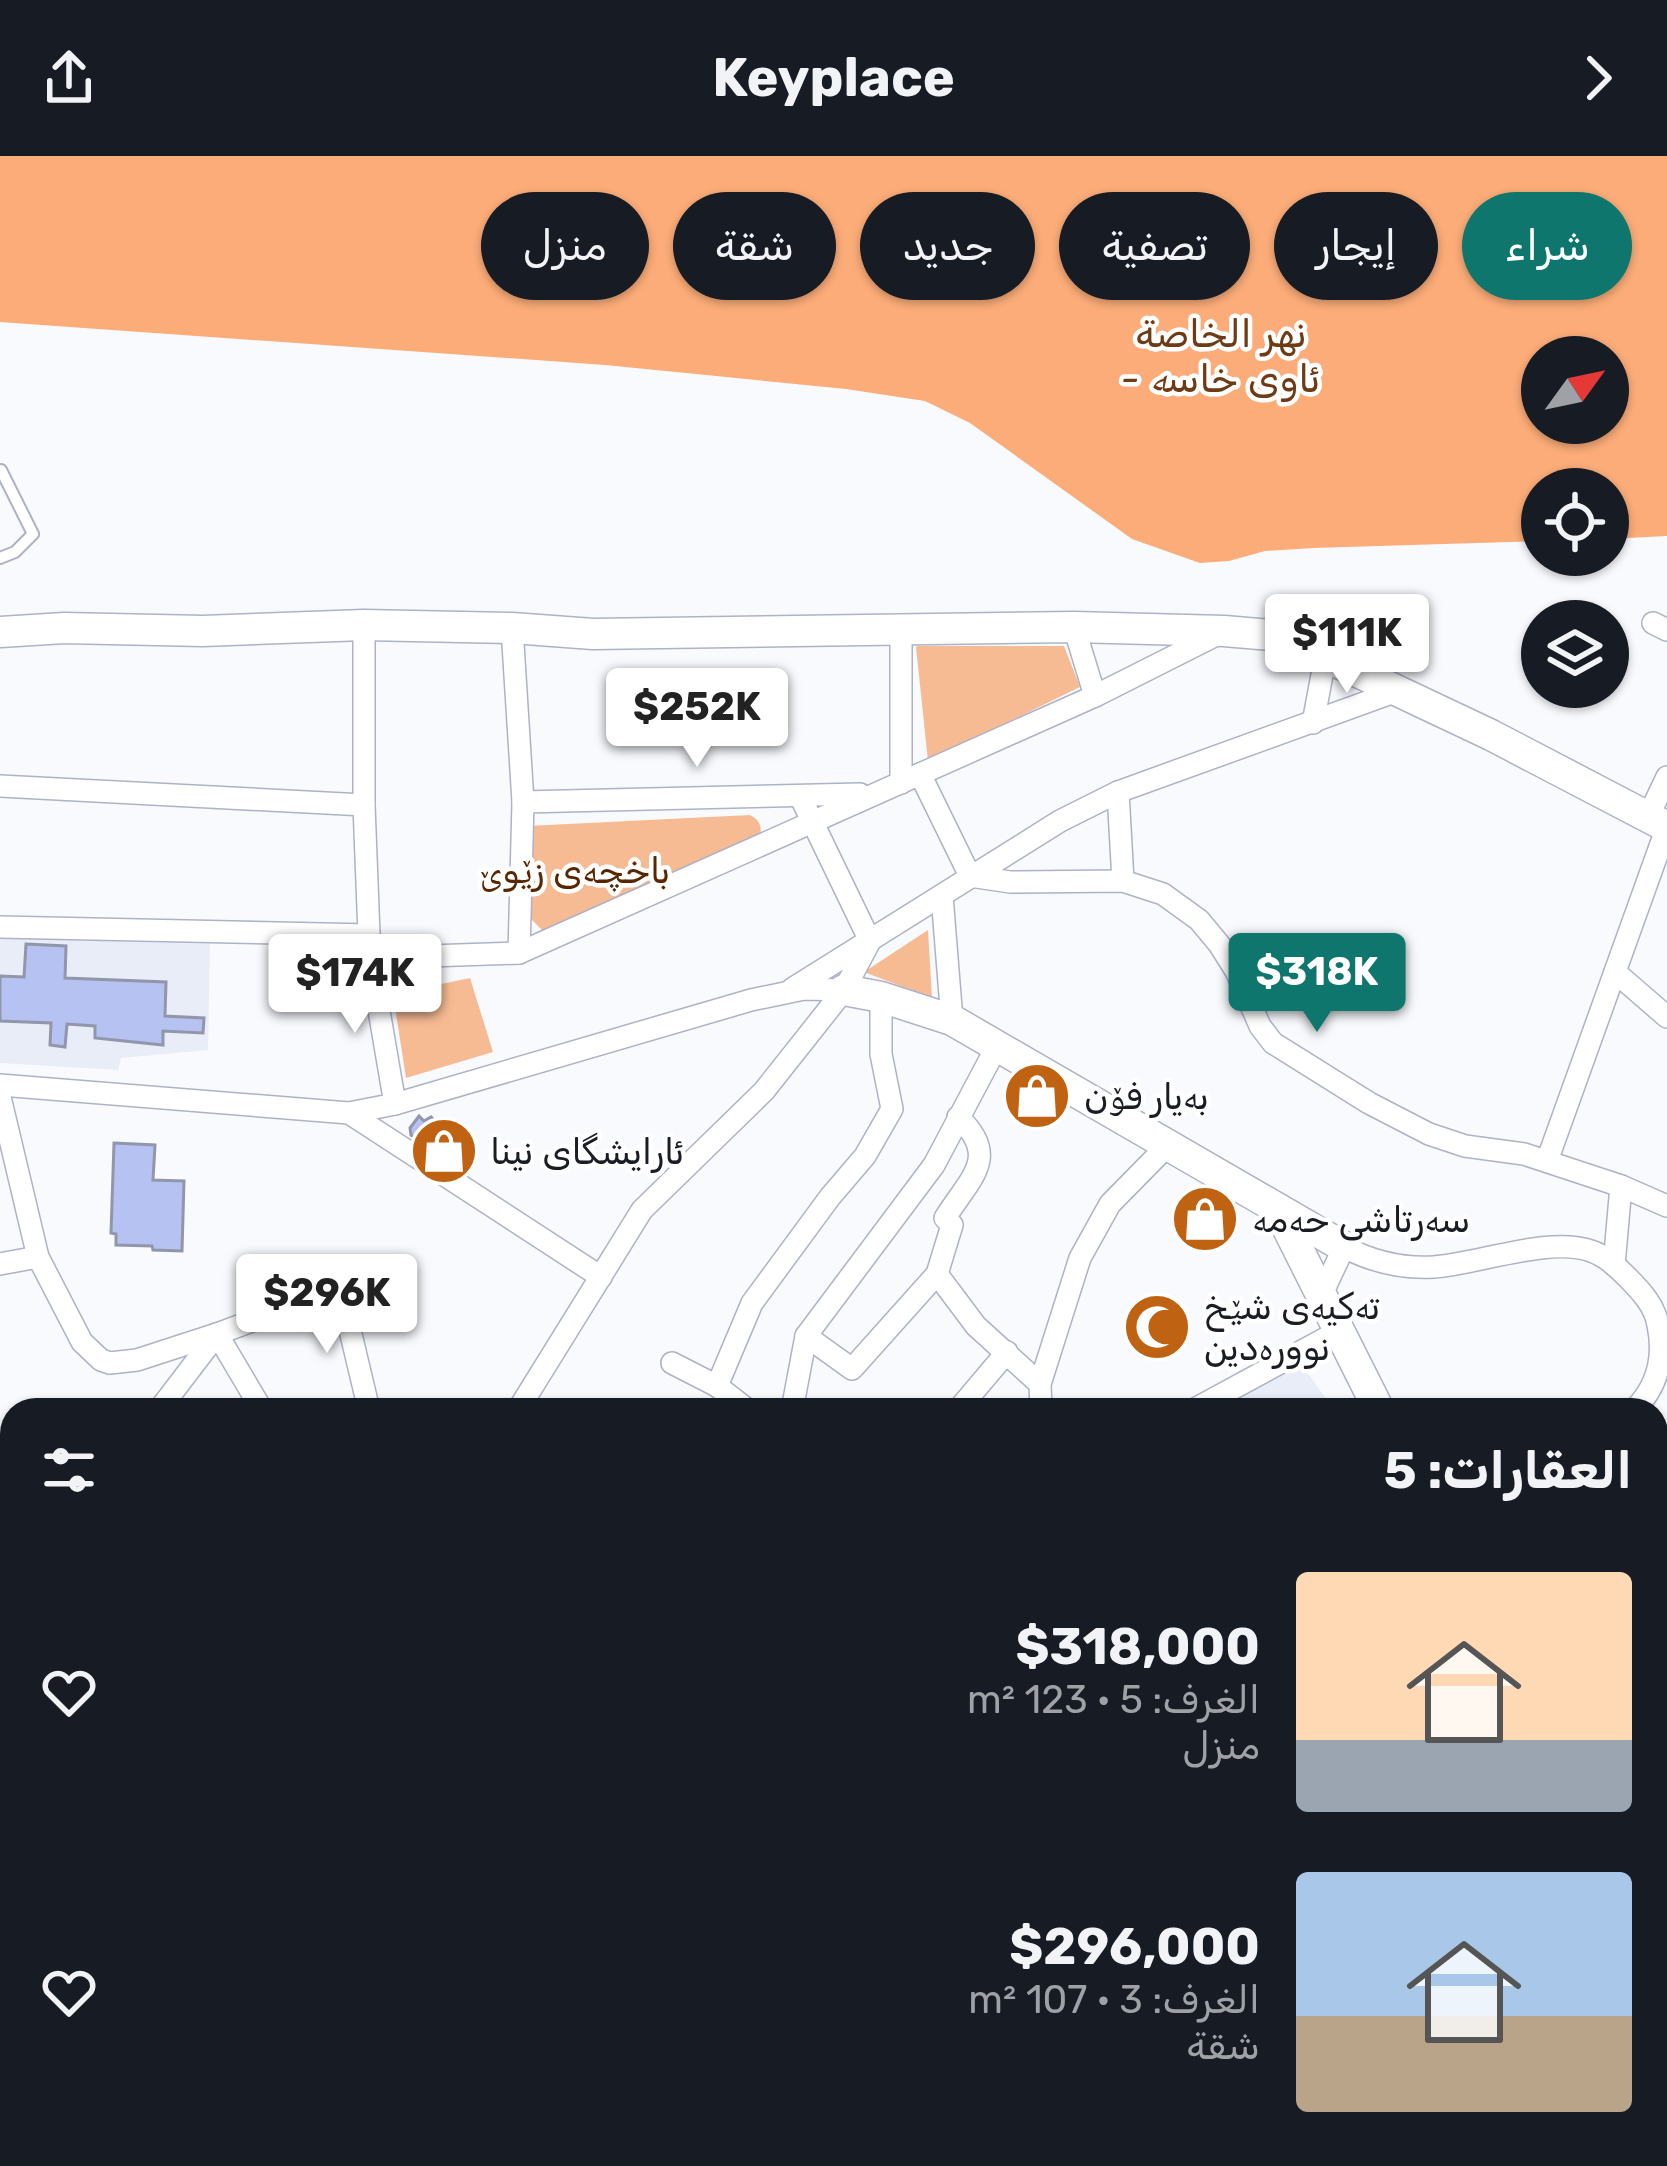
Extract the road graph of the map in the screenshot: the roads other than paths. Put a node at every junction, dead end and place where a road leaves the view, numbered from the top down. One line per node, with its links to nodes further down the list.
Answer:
1 (2, 470): 2 (lane)
2 (0, 558)
3 (364, 625): 5 (street); 8 (street); 20 (street)
4 (1074, 627): 6 (street); 7 (street); 11 (street)
5 (512, 628): 6 (street); 19 (street)
6 (901, 628): 14 (street)
7 (1224, 631): 9 (street); 11 (street)
8 (0, 632)
9 (1325, 659): 10 (street); 12 (street)
10 (1397, 691): 12 (street); 22 (street)
11 (1094, 696): 14 (street)
12 (1313, 723): 16 (street)
13 (1667, 777): 22 (street)
14 (911, 778): 17 (street); 23 (street)
15 (0, 786): 20 (street)
16 (1118, 792): 23 (street); 24 (street)
17 (872, 794): 18 (street); 21 (street)
18 (800, 796): 19 (street); 21 (street)
19 (523, 802): 29 (street)
20 (364, 805): 28 (street)
21 (812, 821): 27 (street); 29 (street)
22 (1661, 824): 30 (street)
23 (970, 876): 24 (street); 25 (street)
24 (1123, 881): 43 (street)
25 (942, 896): 27 (street); 35 (street)
26 (0, 927): 28 (street)
27 (870, 941): 31 (street); 32 (street)
28 (370, 947): 29 (street); 39 (street)
29 (519, 953)
30 (1615, 972): 34 (street); 43 (street)
31 (844, 990): 32 (street); 33 (street); 53 (street)
32 (787, 992): 39 (street)
33 (880, 997): 35 (street); 63 (street)
34 (1667, 1017)
35 (952, 1020): 36 (street)
36 (997, 1046): 41 (street); 42 (street)
37 (0, 1085): 40 (street)
38 (0, 1097): 48 (street)
39 (395, 1104): 40 (street)
40 (349, 1113): 53 (street)
41 (958, 1118): 52 (street); 58 (street)
42 (1167, 1146): 46 (street); 62 (street)
43 (1547, 1161): 44 (street)
44 (1621, 1186): 45 (street); 50 (street)
45 (1667, 1206)
46 (1278, 1209): 47 (street); 55 (street)
47 (1344, 1247): 50 (street); 55 (street)
48 (38, 1257): 49 (street); 57 (street)
49 (0, 1264)
50 (1614, 1265): 61 (street)
51 (398, 1267): 54 (street)
52 (937, 1274): 58 (street); 59 (street)
53 (601, 1277): 67 (street)
54 (340, 1288): 57 (street); 66 (street)
55 (1322, 1296): 56 (street)
56 (1339, 1331): 72 (street); 73 (street)
57 (218, 1334): 64 (street); 65 (street)
58 (806, 1336): 69 (street)
59 (1007, 1352): 62 (street); 70 (street)
60 (672, 1363): 63 (street)
61 (1662, 1380)
62 (1040, 1384): 71 (street)
63 (717, 1386): 68 (street)
64 (168, 1398)
65 (255, 1398)
66 (366, 1398)
67 (525, 1398)
68 (732, 1398)
69 (795, 1398)
70 (968, 1398)
71 (1041, 1398)
72 (1215, 1398)
73 (1373, 1398)

